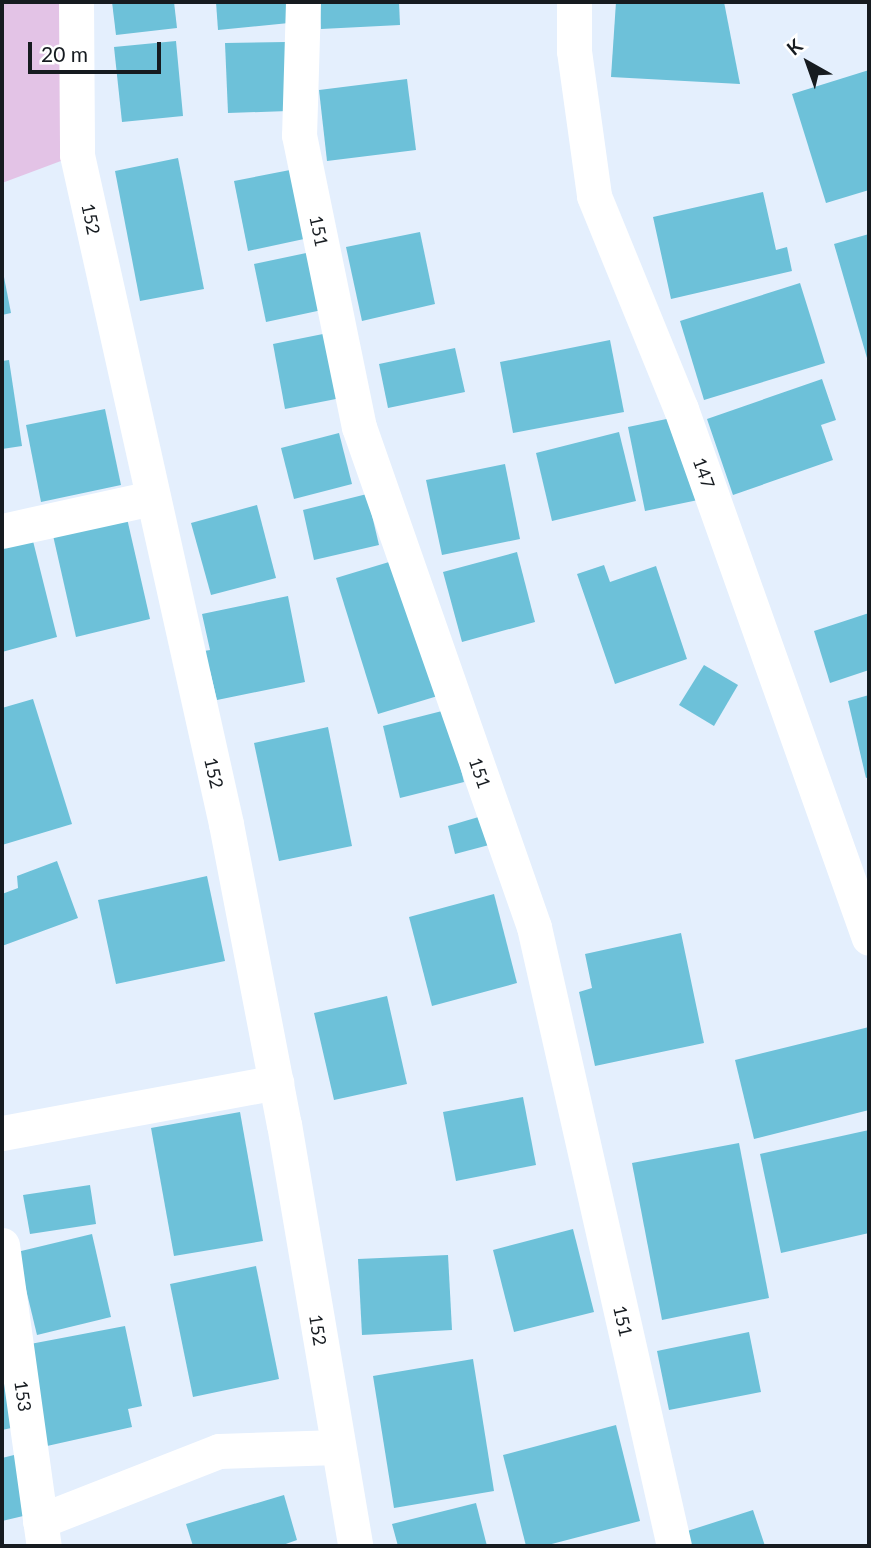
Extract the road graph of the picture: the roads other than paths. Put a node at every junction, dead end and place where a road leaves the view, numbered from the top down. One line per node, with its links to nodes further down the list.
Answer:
1 (76, 2): 4 (street, 152)
2 (303, 2): 13 (street, 151)
3 (574, 2): 6 (street, 147)
4 (152, 498): 5 (street); 7 (street, 152)
5 (2, 531)
6 (869, 938)
7 (276, 1082): 8 (street); 10 (street, 152)
8 (2, 1133)
9 (2, 1245): 11 (street, 153)
10 (337, 1447): 11 (street); 12 (street, 152)
11 (42, 1534)
12 (355, 1546)
13 (674, 1546)

